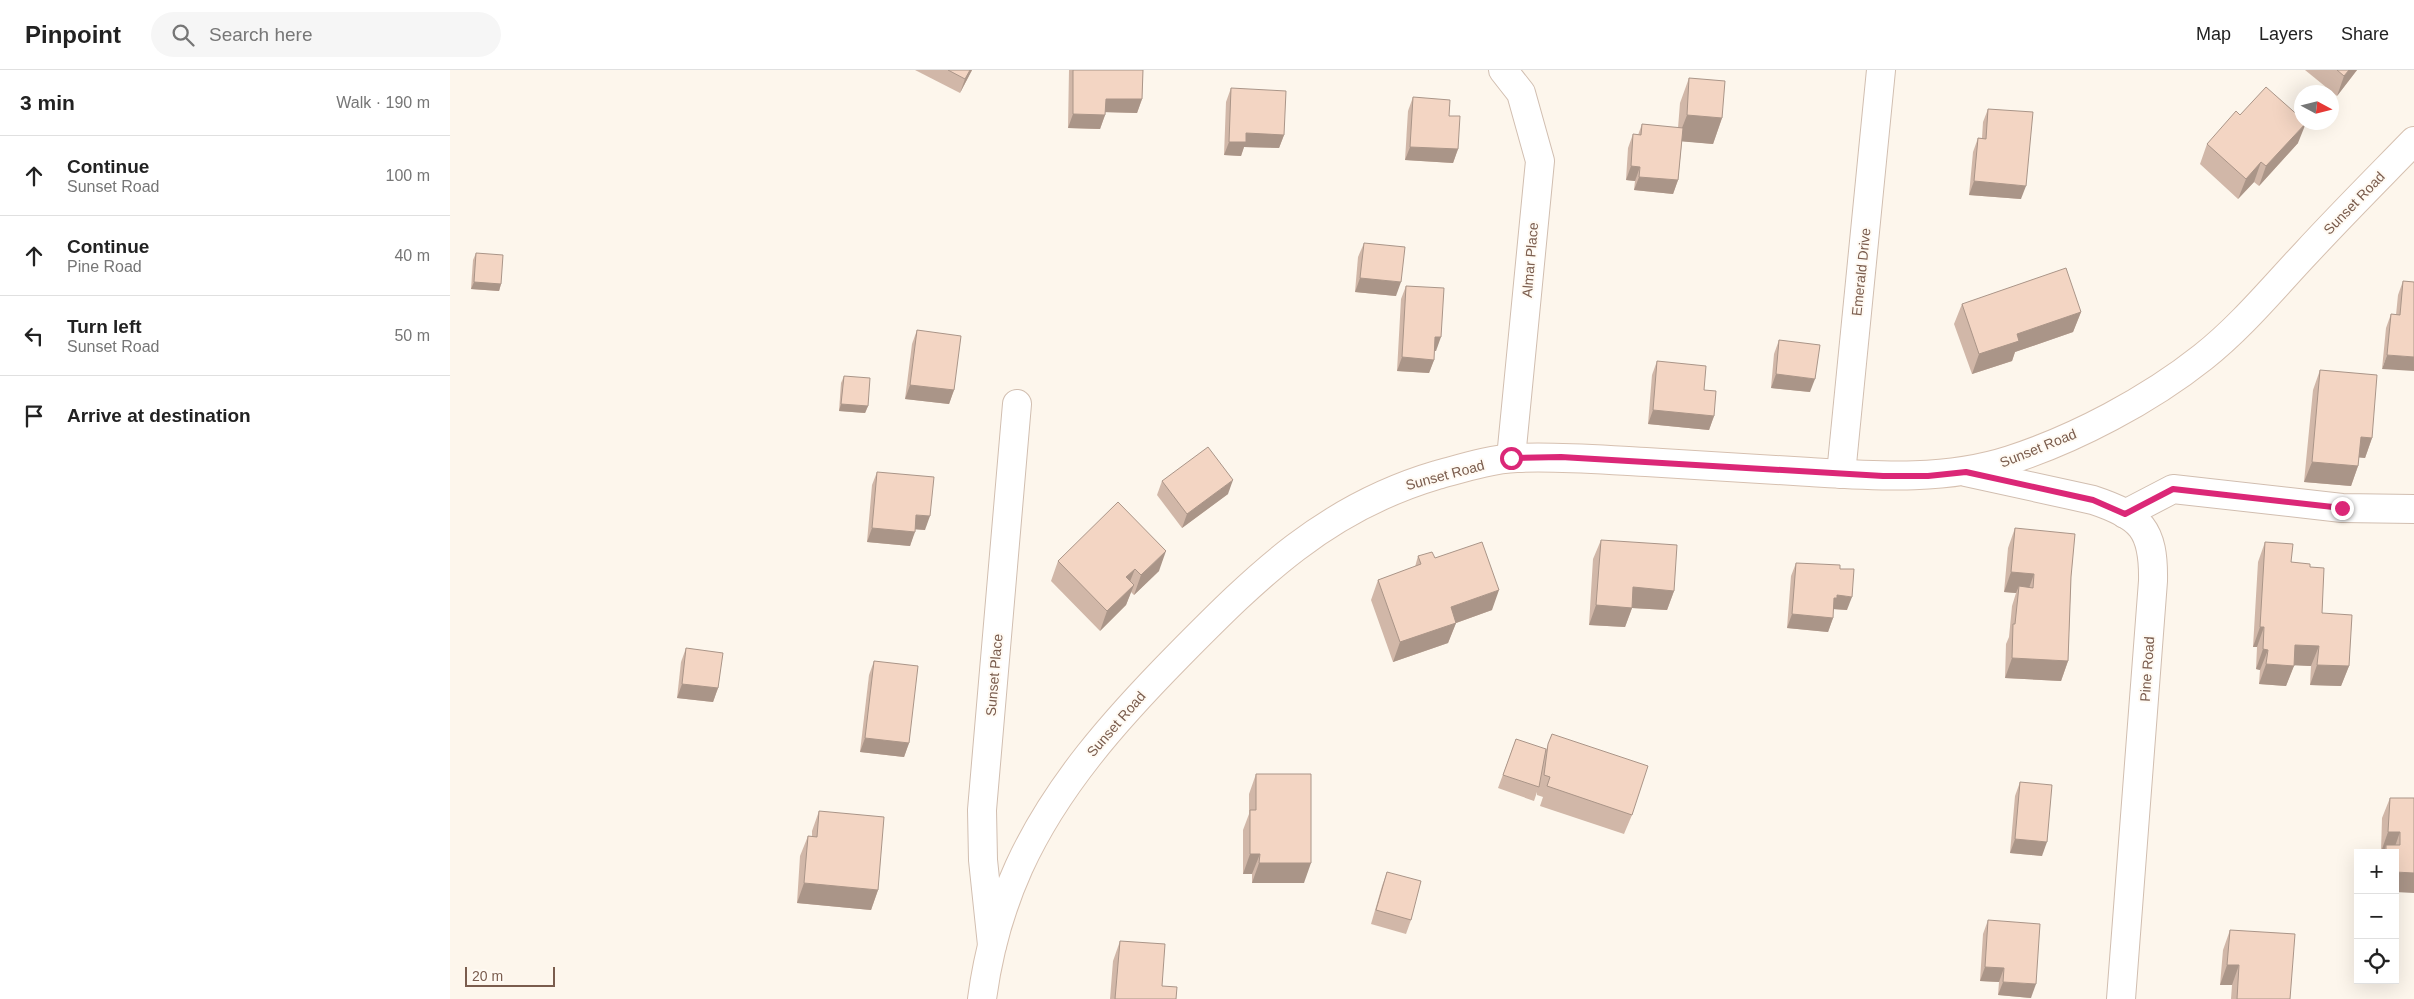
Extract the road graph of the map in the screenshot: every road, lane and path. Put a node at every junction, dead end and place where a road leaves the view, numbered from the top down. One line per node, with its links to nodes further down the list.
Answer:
1 (1503, 70): 5 (street, Almar Place)
2 (1881, 70): 7 (street, Emerald Drive)
3 (2414, 141): 6 (street, Sunset Road)
4 (1017, 404): 10 (street, Sunset Place)
5 (1511, 458): 7 (street, Sunset Road); 10 (street, Sunset Road)
6 (1966, 472): 7 (street, Sunset Road); 9 (street, Pine Road)
7 (1841, 474)
8 (2414, 509): 9 (street)
9 (2125, 514): 12 (street, Pine Road)
10 (992, 946): 11 (street, Sunset Road)
11 (982, 999)
12 (2121, 999)

